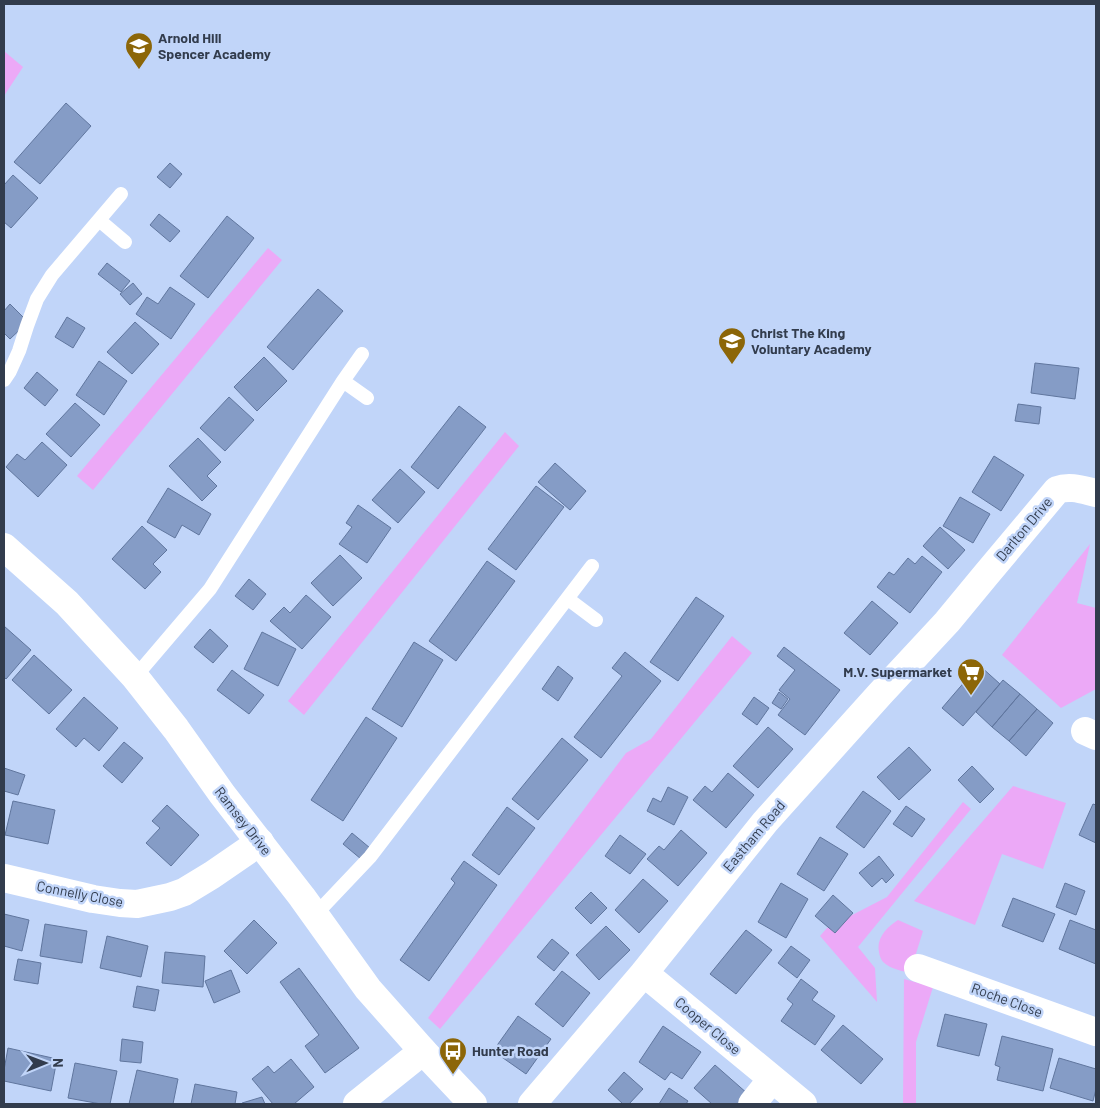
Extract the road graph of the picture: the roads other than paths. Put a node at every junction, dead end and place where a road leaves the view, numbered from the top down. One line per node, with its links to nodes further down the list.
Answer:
1 (121, 194): 2 (lane)
2 (99, 220): 3 (lane); 5 (lane)
3 (125, 242)
4 (362, 354): 6 (lane)
5 (4, 380)
6 (343, 381): 7 (lane); 14 (lane)
7 (367, 398)
8 (1096, 493): 11 (street, Darlton Drive)
9 (4, 547): 14 (street, Ramsey Drive)
10 (592, 566): 12 (lane)
11 (985, 576): 19 (street, Eastham Road)
12 (568, 599): 13 (lane); 17 (lane)
13 (596, 620)
14 (135, 677): 15 (street, Ramsey Drive)
15 (260, 842): 16 (street, Connelly Close); 17 (street, Ramsey Drive)
16 (4, 878)
17 (315, 915): 21 (street, Ramsey Drive)
18 (918, 968): 20 (street, Roche Close)
19 (644, 973): 22 (street, Cooper Close); 25 (street, Eastham Road)
20 (1096, 1032)
21 (422, 1052): 23 (street); 24 (street, Ramsey Drive)
22 (772, 1079): 26 (street); 27 (street, Cooper Close)
23 (357, 1104)
24 (473, 1104)
25 (532, 1104)
26 (752, 1104)
27 (803, 1104)

